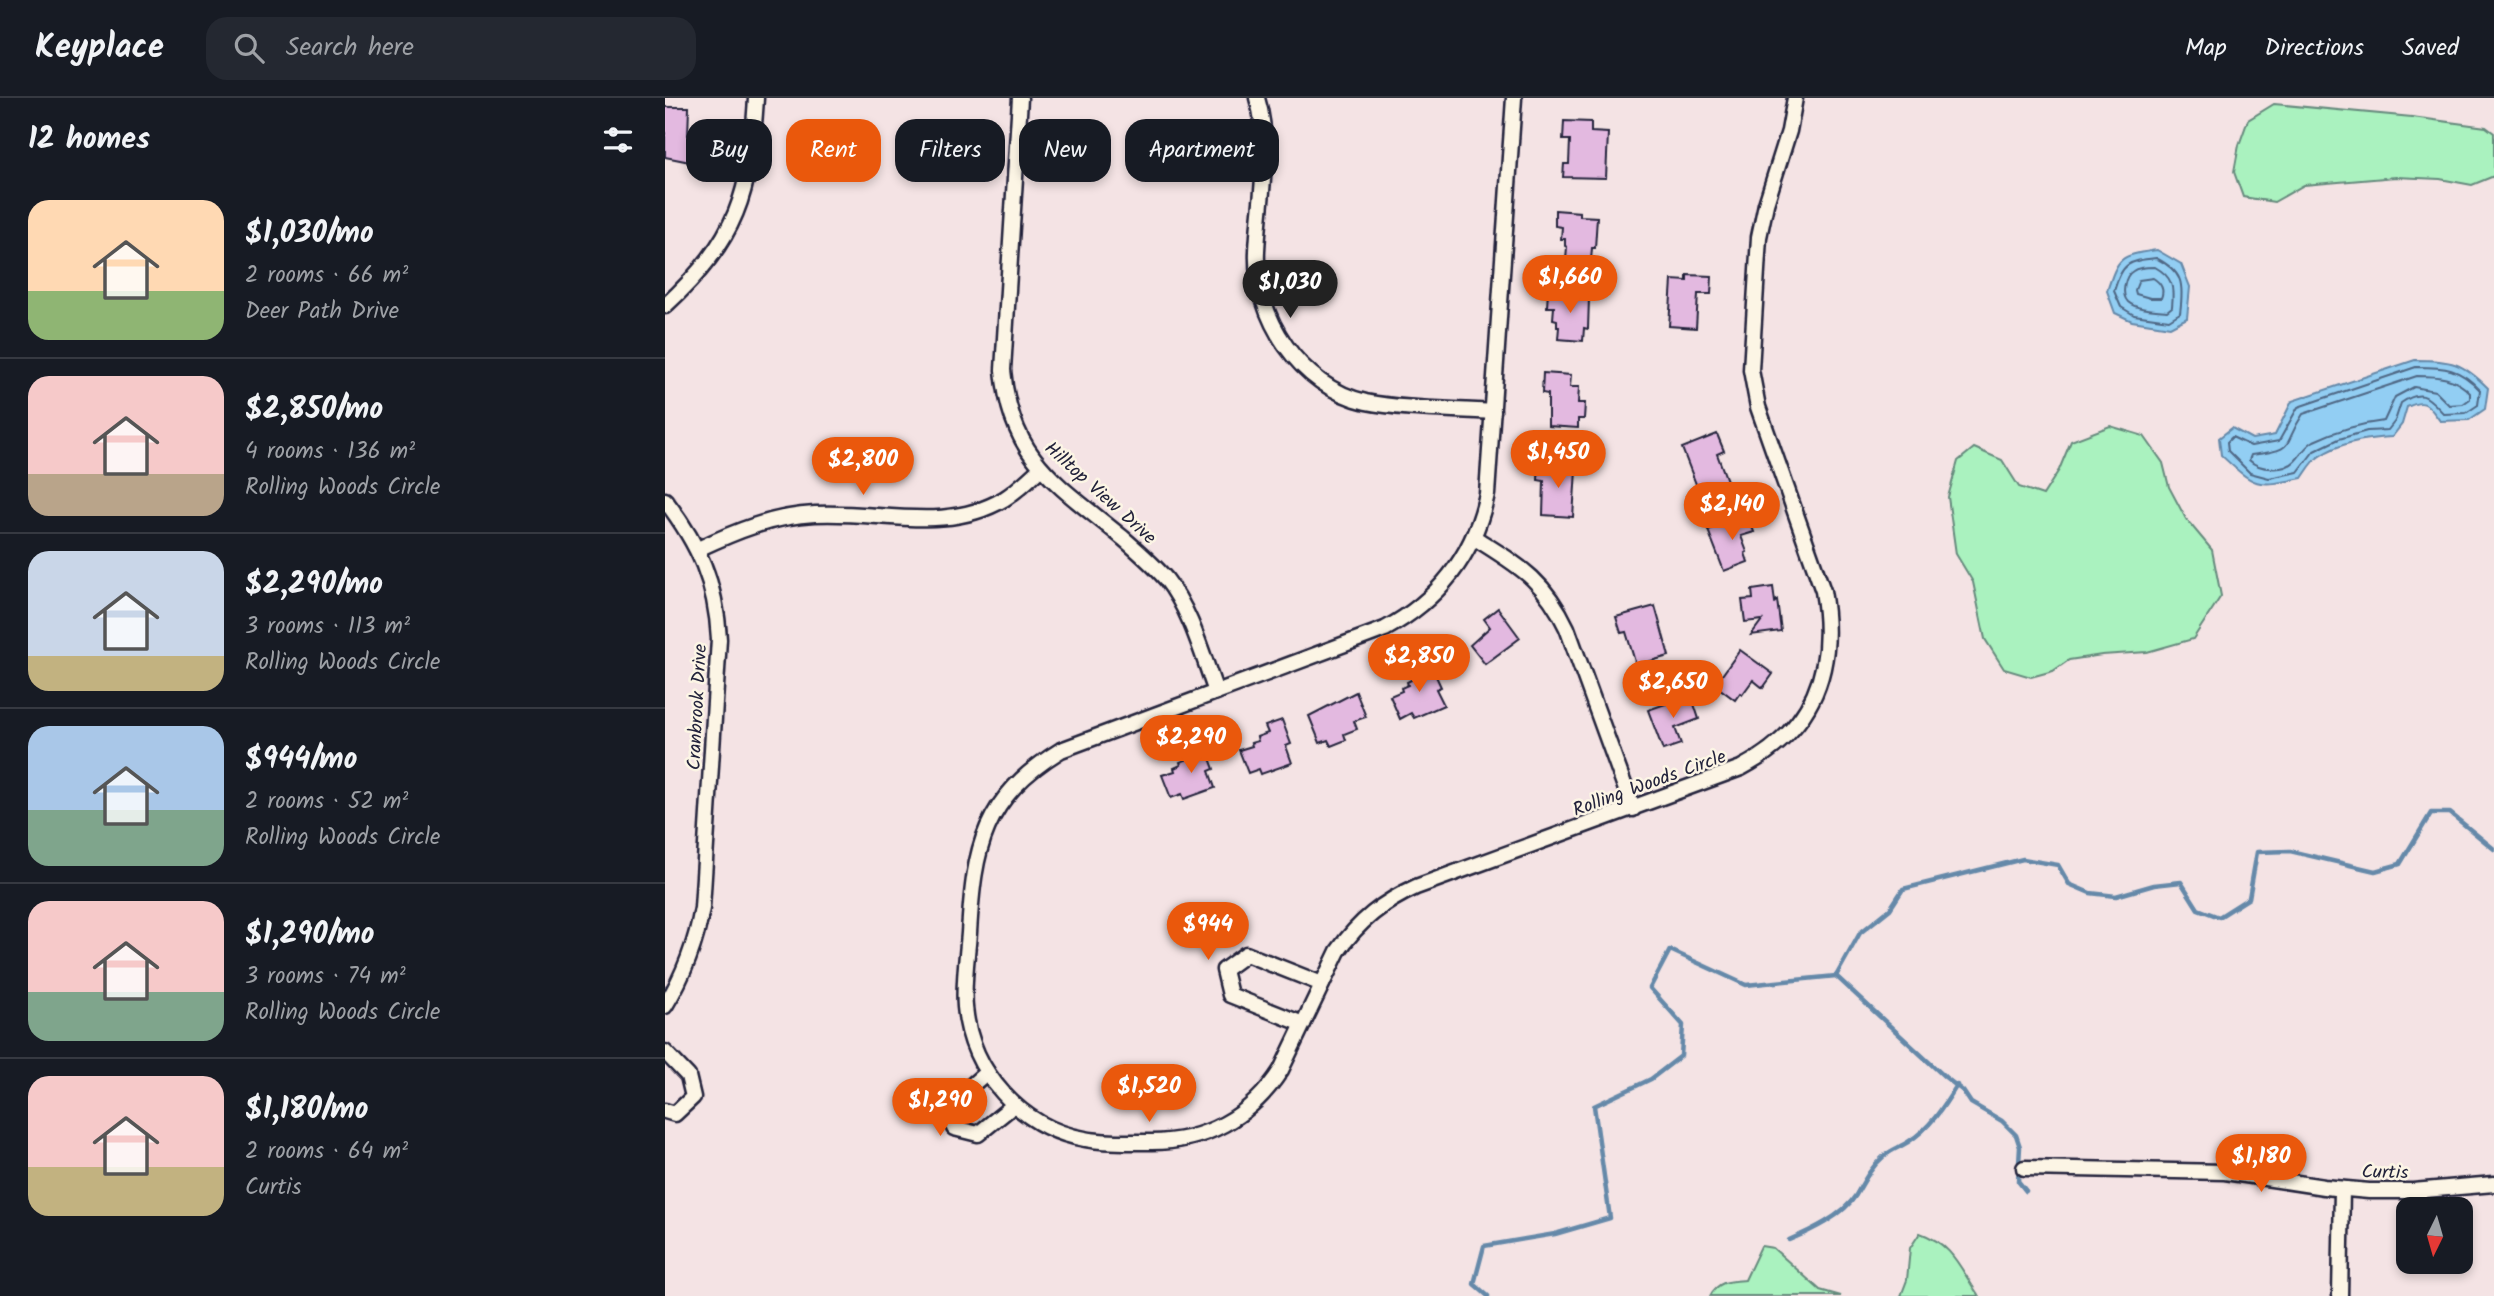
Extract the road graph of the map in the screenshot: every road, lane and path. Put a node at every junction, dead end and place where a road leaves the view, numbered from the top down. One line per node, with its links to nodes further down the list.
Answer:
1 (756, 98): 6 (street)
2 (1020, 98): 8 (street, Hilltop View Drive)
3 (1257, 98): 7 (street)
4 (1514, 98): 7 (street, Rolling Woods Circle)
5 (1795, 98): 13 (street, Rolling Woods Circle)
6 (665, 306)
7 (1493, 412): 10 (street, Rolling Woods Circle)
8 (1041, 468): 11 (street); 12 (street, Hilltop View Drive)
9 (665, 499): 11 (street, Cranbrook Drive)
10 (1475, 538): 12 (street, Rolling Woods Circle); 13 (street)
11 (698, 549): 15 (street, Cranbrook Drive)
12 (1216, 692): 18 (street, Rolling Woods Circle)
13 (1633, 808): 14 (street, Rolling Woods Circle)
14 (1322, 984): 16 (street, Rolling Woods Circle); 16 (street)
15 (665, 1006)
16 (1303, 1024): 19 (street, Rolling Woods Circle)
17 (665, 1052): 20 (street)
18 (987, 1072): 19 (street, Rolling Woods Circle); 19 (street)
19 (1014, 1105)
20 (665, 1111)
21 (2024, 1168): 23 (street, Curtis)
22 (2494, 1184): 23 (street, Curtis)
23 (2342, 1189): 24 (street)
24 (2340, 1296)

